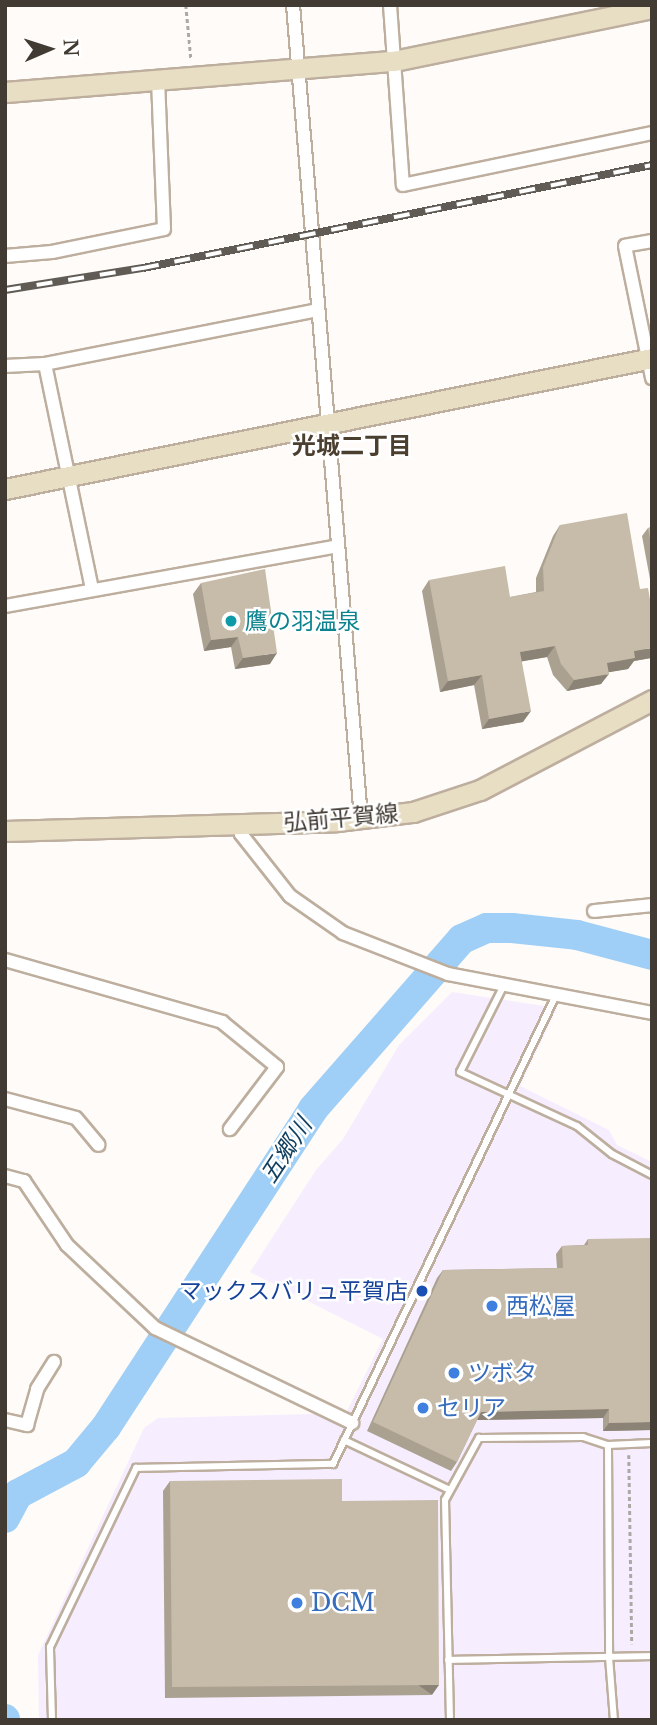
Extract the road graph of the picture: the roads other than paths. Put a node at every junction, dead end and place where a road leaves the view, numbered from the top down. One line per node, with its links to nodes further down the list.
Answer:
1 (293, 5): 5 (street)
2 (390, 5): 4 (street)
3 (652, 8): 4 (street)
4 (394, 61): 5 (street); 8 (street)
5 (298, 69): 6 (street); 11 (street)
6 (158, 80): 7 (street); 10 (street)
7 (5, 92)
8 (652, 133)
9 (652, 241): 12 (street)
10 (5, 256)
11 (318, 310): 13 (street); 16 (street)
12 (650, 358): 15 (street); 16 (street)
13 (44, 364): 14 (street); 17 (street)
14 (5, 366)
15 (652, 378)
16 (328, 423): 17 (street); 19 (street)
17 (65, 477): 18 (street); 20 (street)
18 (5, 489)
19 (338, 546): 20 (street); 23 (street)
20 (92, 589): 21 (street)
21 (5, 606)
22 (652, 700): 23 (street, 弘前平賀線)
23 (361, 819): 24 (street, 弘前平賀線)
24 (239, 824): 25 (street, 弘前平賀線); 29 (street)
25 (5, 831)
26 (652, 905): 27 (street)
27 (594, 911)
28 (5, 960): 34 (street)
29 (504, 985): 30 (street); 32 (lane)
30 (556, 995): 31 (street); 32 (lane)
31 (652, 1013)
32 (509, 1094): 36 (lane); 40 (lane)
33 (5, 1099): 35 (street)
34 (230, 1129)
35 (99, 1145)
36 (652, 1175)
37 (5, 1176): 40 (street)
38 (54, 1362): 39 (street)
39 (5, 1419)
40 (352, 1423): 41 (lane)
41 (344, 1440): 44 (lane); 48 (lane)
42 (652, 1443): 43 (lane)
43 (608, 1445): 44 (lane); 46 (lane)
44 (450, 1490): 47 (lane)
45 (652, 1656): 46 (lane)
46 (609, 1657): 47 (lane); 50 (lane)
47 (448, 1660): 49 (lane)
48 (52, 1720)
49 (450, 1720)
50 (614, 1720)

